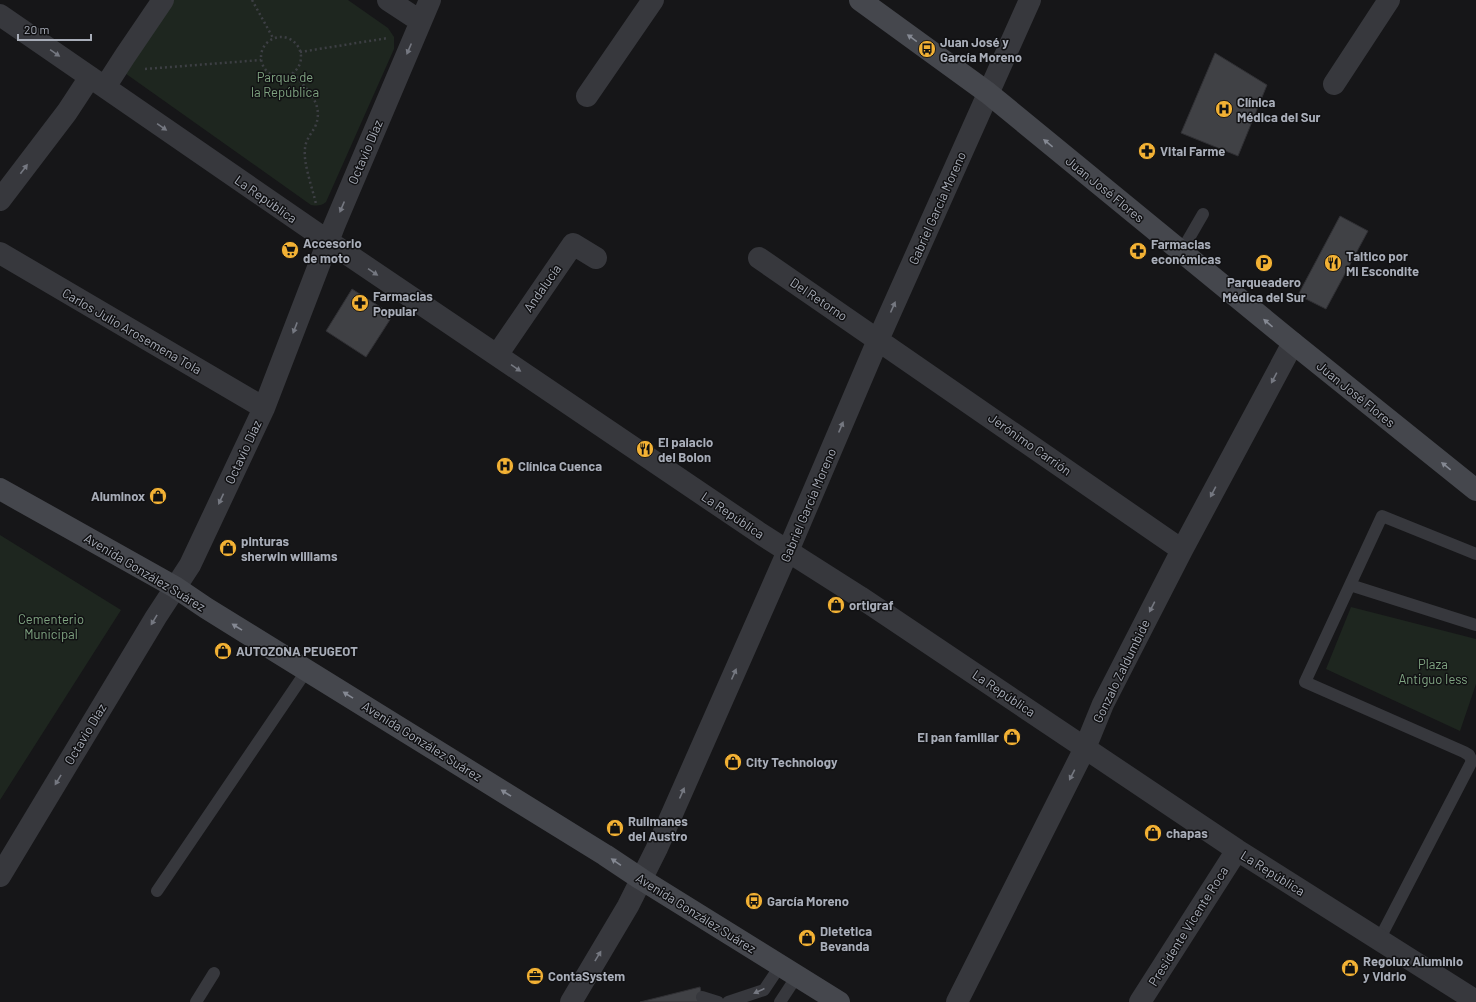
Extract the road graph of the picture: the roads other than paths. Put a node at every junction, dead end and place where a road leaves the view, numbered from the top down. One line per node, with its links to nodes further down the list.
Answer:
1 (163, 0): 10 (street)
2 (388, 0): 9 (street)
3 (430, 0): 9 (street, Octavio Díaz)
4 (653, 0): 13 (street)
5 (860, 0): 12 (main road, Juan José Flores, one-way to 5)
6 (1030, 0): 12 (street, Gabriel García Moreno)
7 (1389, 0): 11 (street)
8 (0, 15): 10 (street, La República, one-way to 10)
9 (417, 28): 16 (street, Octavio Díaz, one-way to 16)
10 (103, 79): 14 (street, one-way to 10); 16 (street, La República, one-way to 16)
11 (1334, 84)
12 (988, 94): 17 (main road, Juan José Flores, one-way to 12); 21 (street, Gabriel García Moreno, one-way to 12)
13 (587, 96)
14 (0, 200)
15 (1203, 214): 17 (lane)
16 (326, 240): 23 (street, La República, one-way to 23); 24 (street, Octavio Díaz, one-way to 24)
17 (1182, 252): 22 (main road, Juan José Flores, one-way to 17)
18 (0, 253): 24 (street, Carlos Julio Arosemena Tola)
19 (596, 258): 23 (street, Andalucía)
20 (759, 258): 21 (street, Del Retorno)
21 (878, 340): 27 (street, Jerónimo Carrión); 28 (street, Gabriel García Moreno, one-way to 21)
22 (1292, 343): 26 (main road, Juan José Flores, one-way to 22); 27 (street, Gonzalo Zaldumbide, one-way to 27)
23 (497, 355): 28 (street, La República, one-way to 28)
24 (264, 408): 31 (street, Octavio Díaz, one-way to 31)
25 (0, 488): 31 (main road, Avenida González Suárez)
26 (1476, 490)
27 (1182, 550): 34 (street, Gonzalo Zaldumbide, one-way to 34)
28 (788, 551): 34 (street, La República); 37 (street, Gabriel García Moreno, one-way to 28)
29 (1476, 554): 30 (lane)
30 (1350, 585): 32 (lane); 39 (lane)
31 (175, 587): 33 (main road, Avenida González Suárez, one-way to 31); 36 (street, Octavio Díaz, one-way to 36)
32 (1476, 625)
33 (307, 670): 37 (main road, Avenida González Suárez, one-way to 33); 38 (lane)
34 (1085, 748): 35 (street, La República); 50 (street, Gonzalo Zaldumbide, one-way to 50)
35 (1237, 850): 39 (street, La República); 51 (street, Presidente Vicente Roca)
36 (0, 876)
37 (641, 879): 40 (main road, Avenida González Suárez); 45 (street, Gabriel García Moreno, one-way to 37)
38 (157, 891)
39 (1379, 940): 43 (street, La República)
40 (788, 971): 47 (lane, one-way to 47); 48 (lane); 49 (main road, Avenida González Suárez)
41 (214, 973): 44 (lane)
42 (702, 996): 46 (lane)
43 (1476, 1001)
44 (196, 1002)
45 (571, 1002)
46 (718, 1002)
47 (728, 1002)
48 (780, 1002)
49 (839, 1002)
50 (958, 1002)
51 (1140, 1002)

